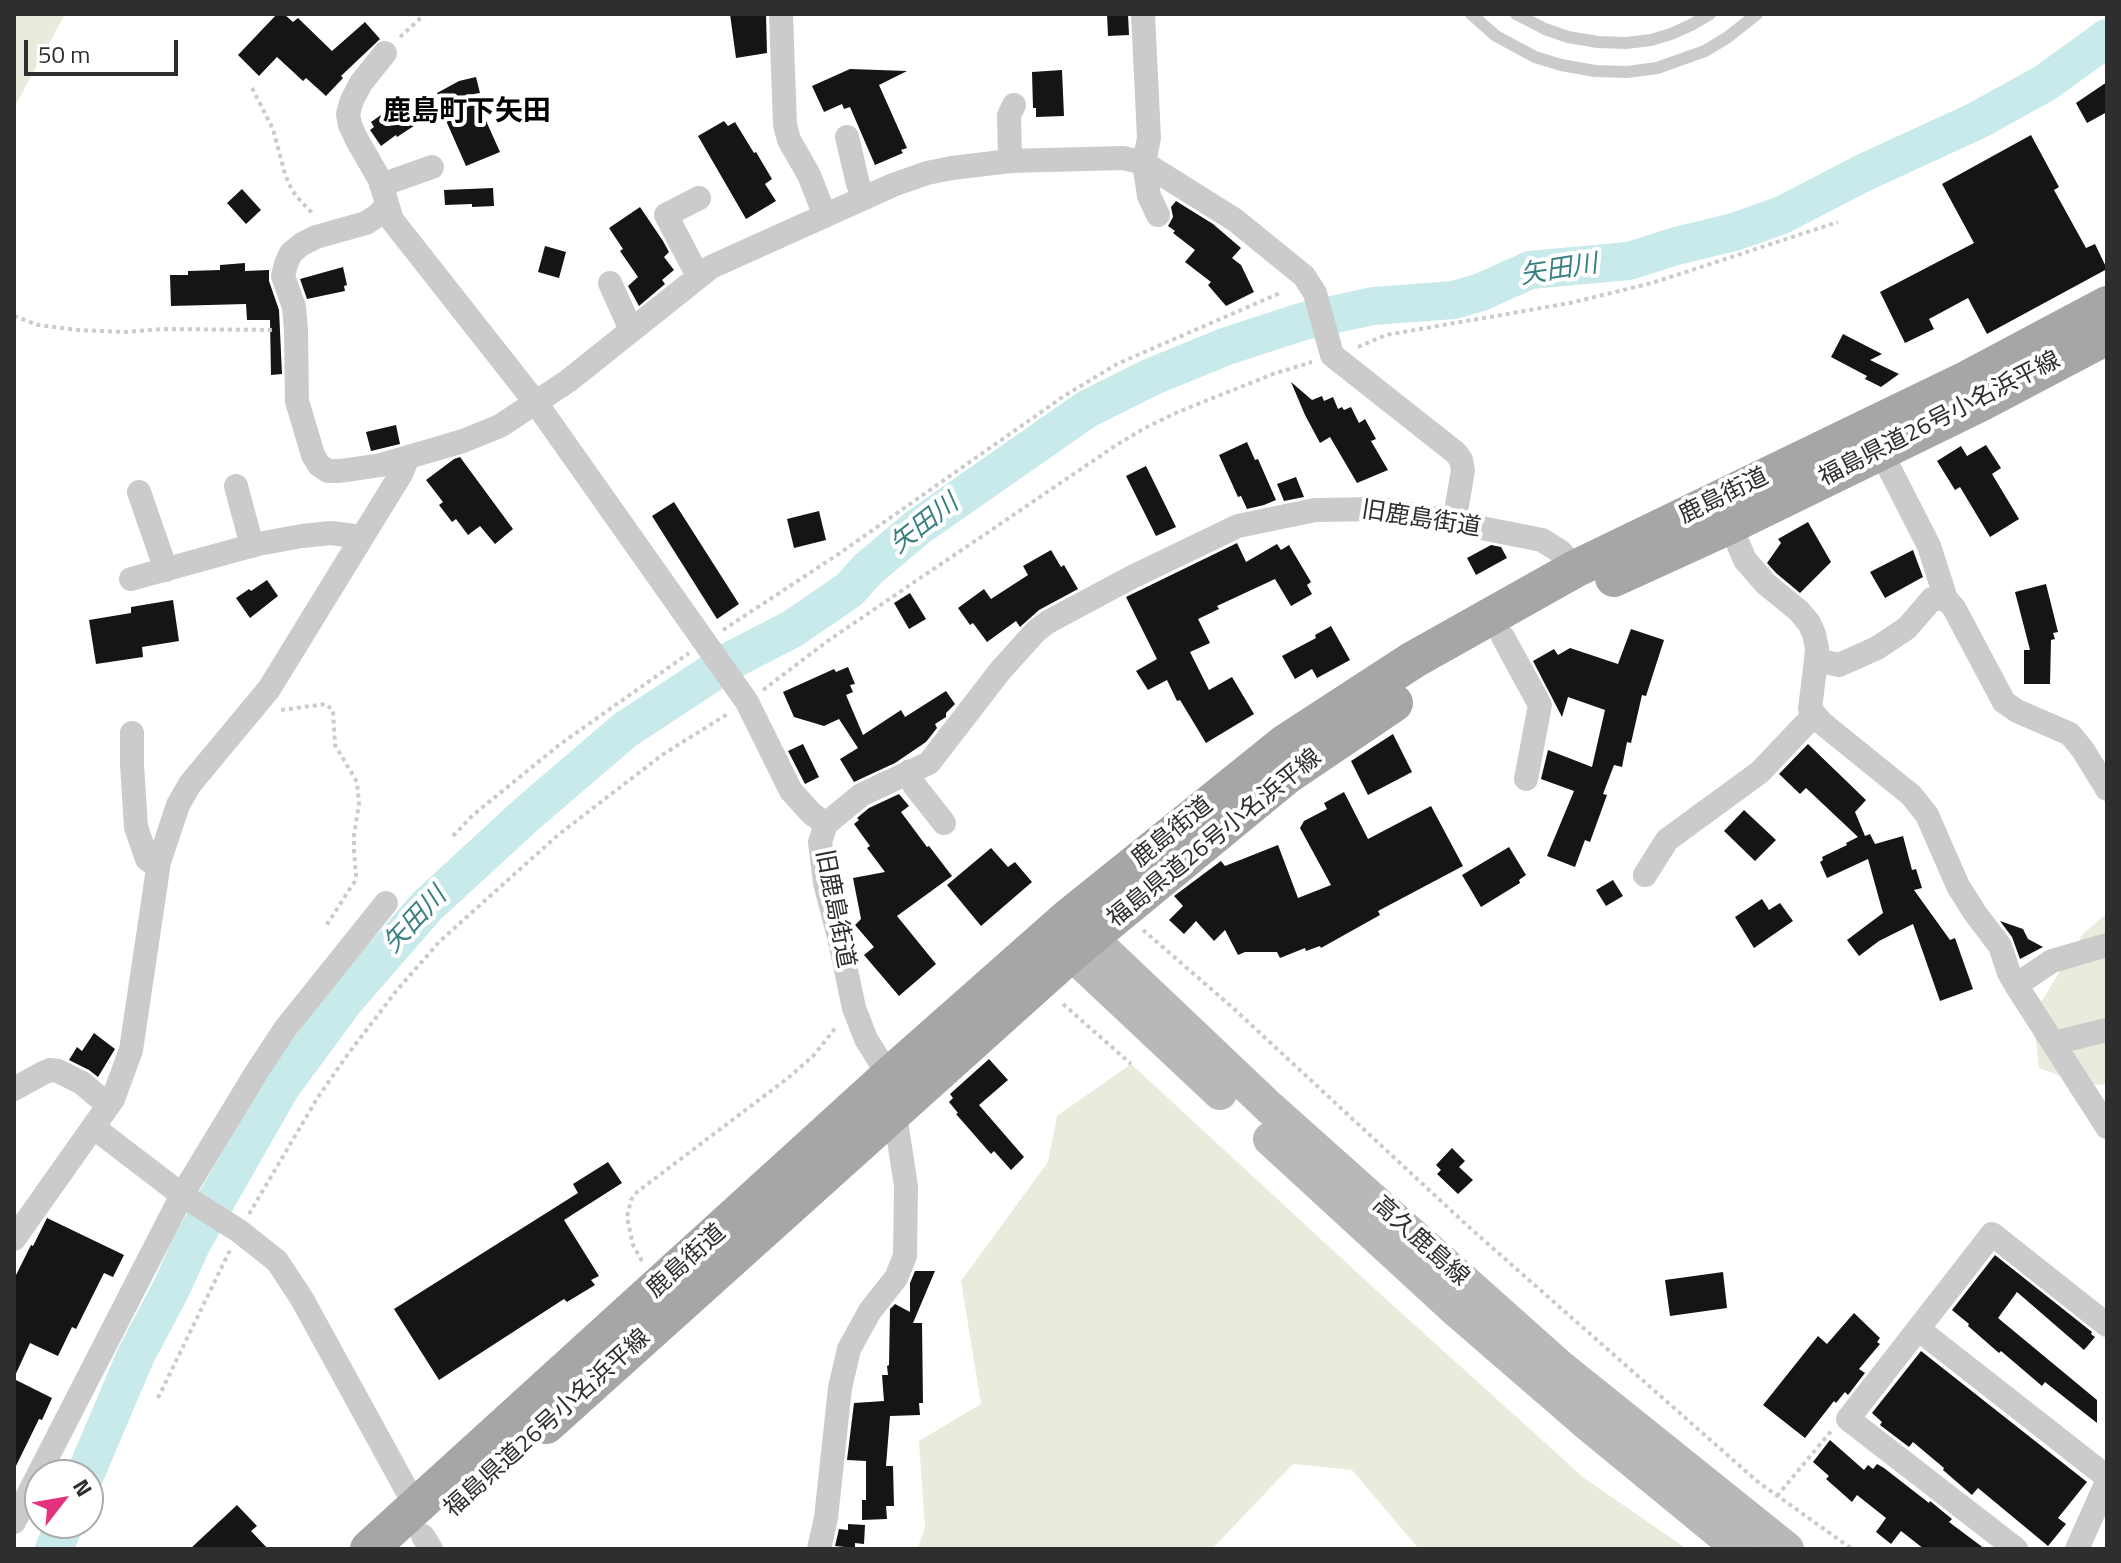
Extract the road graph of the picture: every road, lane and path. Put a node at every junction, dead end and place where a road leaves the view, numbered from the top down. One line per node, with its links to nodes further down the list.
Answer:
1 (425, 14): 8 (path)
2 (781, 14): 21 (street)
3 (1143, 14): 15 (street)
4 (1471, 14): 7 (lane)
5 (1516, 14): 6 (lane)
6 (1710, 14)
7 (1757, 14)
8 (385, 53): 12 (street)
9 (252, 88): 23 (path)
10 (1014, 105): 14 (street)
11 (329, 112): 12 (street)
12 (350, 125): 17 (street)
13 (847, 137): 19 (street)
14 (1010, 161): 15 (street); 19 (street)
15 (1144, 163): 20 (street); 32 (street)
16 (432, 167): 17 (street)
17 (384, 195): 23 (street); 33 (street)
18 (699, 198): 24 (street)
19 (865, 198): 21 (street)
20 (1158, 215)
21 (825, 216): 24 (street)
22 (1838, 222): 32 (path)
23 (325, 235): 29 (street)
24 (698, 276): 30 (street)
25 (610, 283): 30 (street)
26 (1280, 293): 47 (path)
27 (2107, 305): 42 (main road, 鹿島街道)
28 (14, 316): 29 (path)
29 (296, 330): 35 (street)
30 (631, 330): 33 (street)
31 (2107, 336): 34 (main road, 福島県道26号小名浜平線)
32 (1332, 355): 38 (street); 49 (path)
33 (536, 403): 35 (street); 47 (street)
34 (1880, 450): 39 (main road, 福島県道26号小名浜平線); 45 (street)
35 (408, 457): 40 (street)
36 (236, 486): 41 (street)
37 (139, 492): 43 (street)
38 (1454, 523): 42 (street, 旧鹿島街道); 53 (street, 旧鹿島街道)
39 (1730, 525): 46 (main road, 福島県道26号小名浜平線); 48 (street)
40 (362, 537): 41 (street); 50 (street)
41 (252, 546): 43 (street)
42 (1575, 569): 63 (main road, 鹿島街道)
43 (166, 570): 44 (street)
44 (131, 579)
45 (1946, 599): 48 (street); 55 (street)
46 (1503, 637): 54 (street); 63 (main road, 福島県道26号小名浜平線)
47 (705, 642): 49 (street); 58 (path)
48 (1816, 660): 51 (street)
49 (747, 702): 57 (street); 78 (path)
50 (255, 706): 59 (street); 62 (path)
51 (1814, 715): 60 (street); 66 (street)
52 (132, 733): 59 (street)
53 (910, 771): 56 (street); 57 (street, 旧鹿島街道)
54 (1526, 779)
55 (2107, 789)
56 (944, 823)
57 (826, 824): 67 (street, 旧鹿島街道)
58 (453, 836)
59 (158, 867): 74 (street)
60 (1645, 875)
61 (386, 903): 77 (street)
62 (326, 926)
63 (1070, 936): 73 (main road, 福島県道26号小名浜平線); 91 (main road, 高久鹿島線); 92 (main road, 高久鹿島線)
64 (1158, 941): 86 (path)
65 (2107, 945): 66 (street)
66 (2016, 985): 70 (street)
67 (851, 994): 73 (street, 旧鹿島街道); 80 (path)
68 (1063, 1004): 71 (path)
69 (2107, 1030): 70 (street)
70 (2053, 1043): 76 (street)
71 (1131, 1064)
72 (14, 1089): 74 (street)
73 (892, 1093): 80 (main road, 鹿島街道); 88 (main road, 福島県道26号小名浜平線); 90 (street, 旧鹿島街道)
74 (108, 1105): 75 (street)
75 (93, 1127): 77 (street); 79 (street)
76 (2107, 1127)
77 (182, 1195): 78 (street); 87 (street)
78 (239, 1231): 83 (path); 88 (street)
79 (14, 1239)
80 (663, 1284): 88 (main road, 鹿島街道)
81 (2107, 1325): 82 (street)
82 (1918, 1329): 84 (street); 85 (street)
83 (158, 1398)
84 (1848, 1419): 86 (path); 94 (street)
85 (2107, 1479): 95 (street)
86 (1777, 1496): 93 (path)
87 (14, 1522)
88 (420, 1535): 89 (main road, 鹿島街道)
89 (369, 1549)
90 (819, 1549)
91 (1740, 1549)
92 (1787, 1549)
93 (1852, 1549)
94 (2016, 1549)
95 (2077, 1549)

